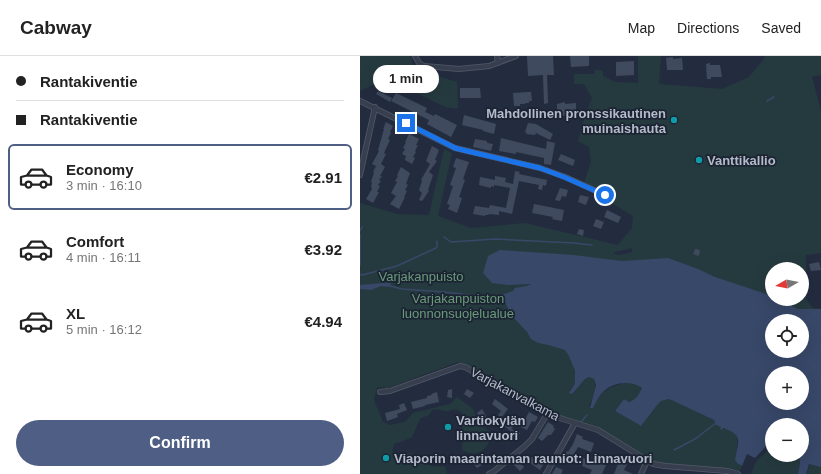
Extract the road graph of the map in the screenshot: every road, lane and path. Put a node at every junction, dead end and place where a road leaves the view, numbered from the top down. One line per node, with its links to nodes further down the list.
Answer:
1 (497, 56): 4 (street)
2 (516, 56): 4 (street)
3 (416, 58): 4 (street)
4 (498, 64)
5 (360, 101): 6 (street)
6 (375, 107): 7 (street); 8 (street)
7 (360, 175)
8 (605, 195)
9 (380, 392): 10 (street, Varjakanvalkama)
10 (548, 414): 11 (street, Varjakanvalkama); 13 (street)
11 (575, 423): 12 (street, Varjakanvalkama); 14 (street)
12 (647, 461): 15 (street); 16 (street, Varjakanvalkama)
13 (489, 474)
14 (546, 474)
15 (641, 474)
16 (738, 474)

